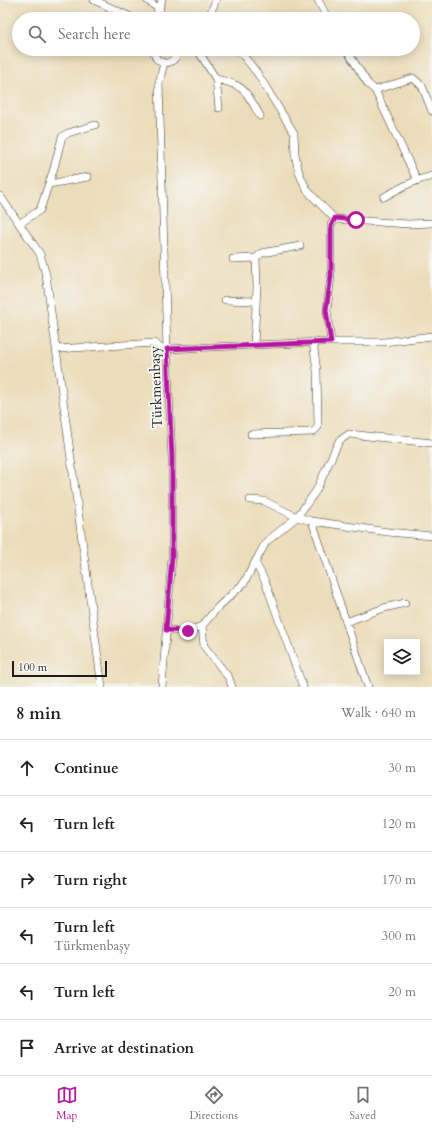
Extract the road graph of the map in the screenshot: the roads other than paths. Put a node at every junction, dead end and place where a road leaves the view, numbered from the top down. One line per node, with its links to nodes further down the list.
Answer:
1 (94, 0): 7 (street)
2 (111, 0): 7 (street)
3 (147, 0): 8 (street)
4 (162, 0): 8 (street)
5 (216, 0): 10 (street)
6 (318, 0): 11 (street)
7 (107, 6): 9 (street)
8 (160, 10)
9 (120, 12)
10 (212, 12)
11 (324, 12)
12 (155, 56): 17 (street)
13 (177, 56): 17 (street)
14 (201, 56): 18 (street)
15 (244, 56): 30 (street)
16 (350, 56): 19 (street)
17 (164, 63): 43 (street, Türkmenbaşy)
18 (216, 79): 20 (street); 22 (street)
19 (375, 90): 21 (street); 26 (street)
20 (219, 108)
21 (432, 111)
22 (260, 116)
23 (95, 125): 27 (street)
24 (432, 176): 26 (street)
25 (88, 177): 27 (street)
26 (417, 180): 29 (street)
27 (49, 184): 32 (street)
28 (0, 196): 32 (street)
29 (384, 197)
30 (335, 218): 31 (street); 40 (street)
31 (432, 223)
32 (19, 224): 42 (street)
33 (300, 246): 34 (street)
34 (256, 258): 35 (street); 37 (street)
35 (233, 259)
36 (226, 300): 37 (street)
37 (256, 301): 41 (street)
38 (432, 336): 40 (street)
39 (313, 342): 40 (street); 41 (street); 44 (street)
40 (331, 342)
41 (254, 346): 43 (street)
42 (56, 349): 43 (street); 55 (street)
43 (167, 349): 54 (street, Türkmenbaşy)
44 (251, 434)
45 (432, 443): 47 (street)
46 (250, 500): 47 (street)
47 (296, 517): 48 (street); 50 (street)
48 (312, 521): 49 (street); 52 (street)
49 (432, 536)
50 (255, 562): 53 (street); 58 (street)
51 (405, 603): 52 (street)
52 (346, 622): 59 (street)
53 (202, 626): 54 (street); 57 (street)
54 (166, 630): 56 (street, Türkmenbaşy)
55 (102, 687)
56 (162, 687)
57 (232, 687)
58 (303, 687)
59 (368, 687)

